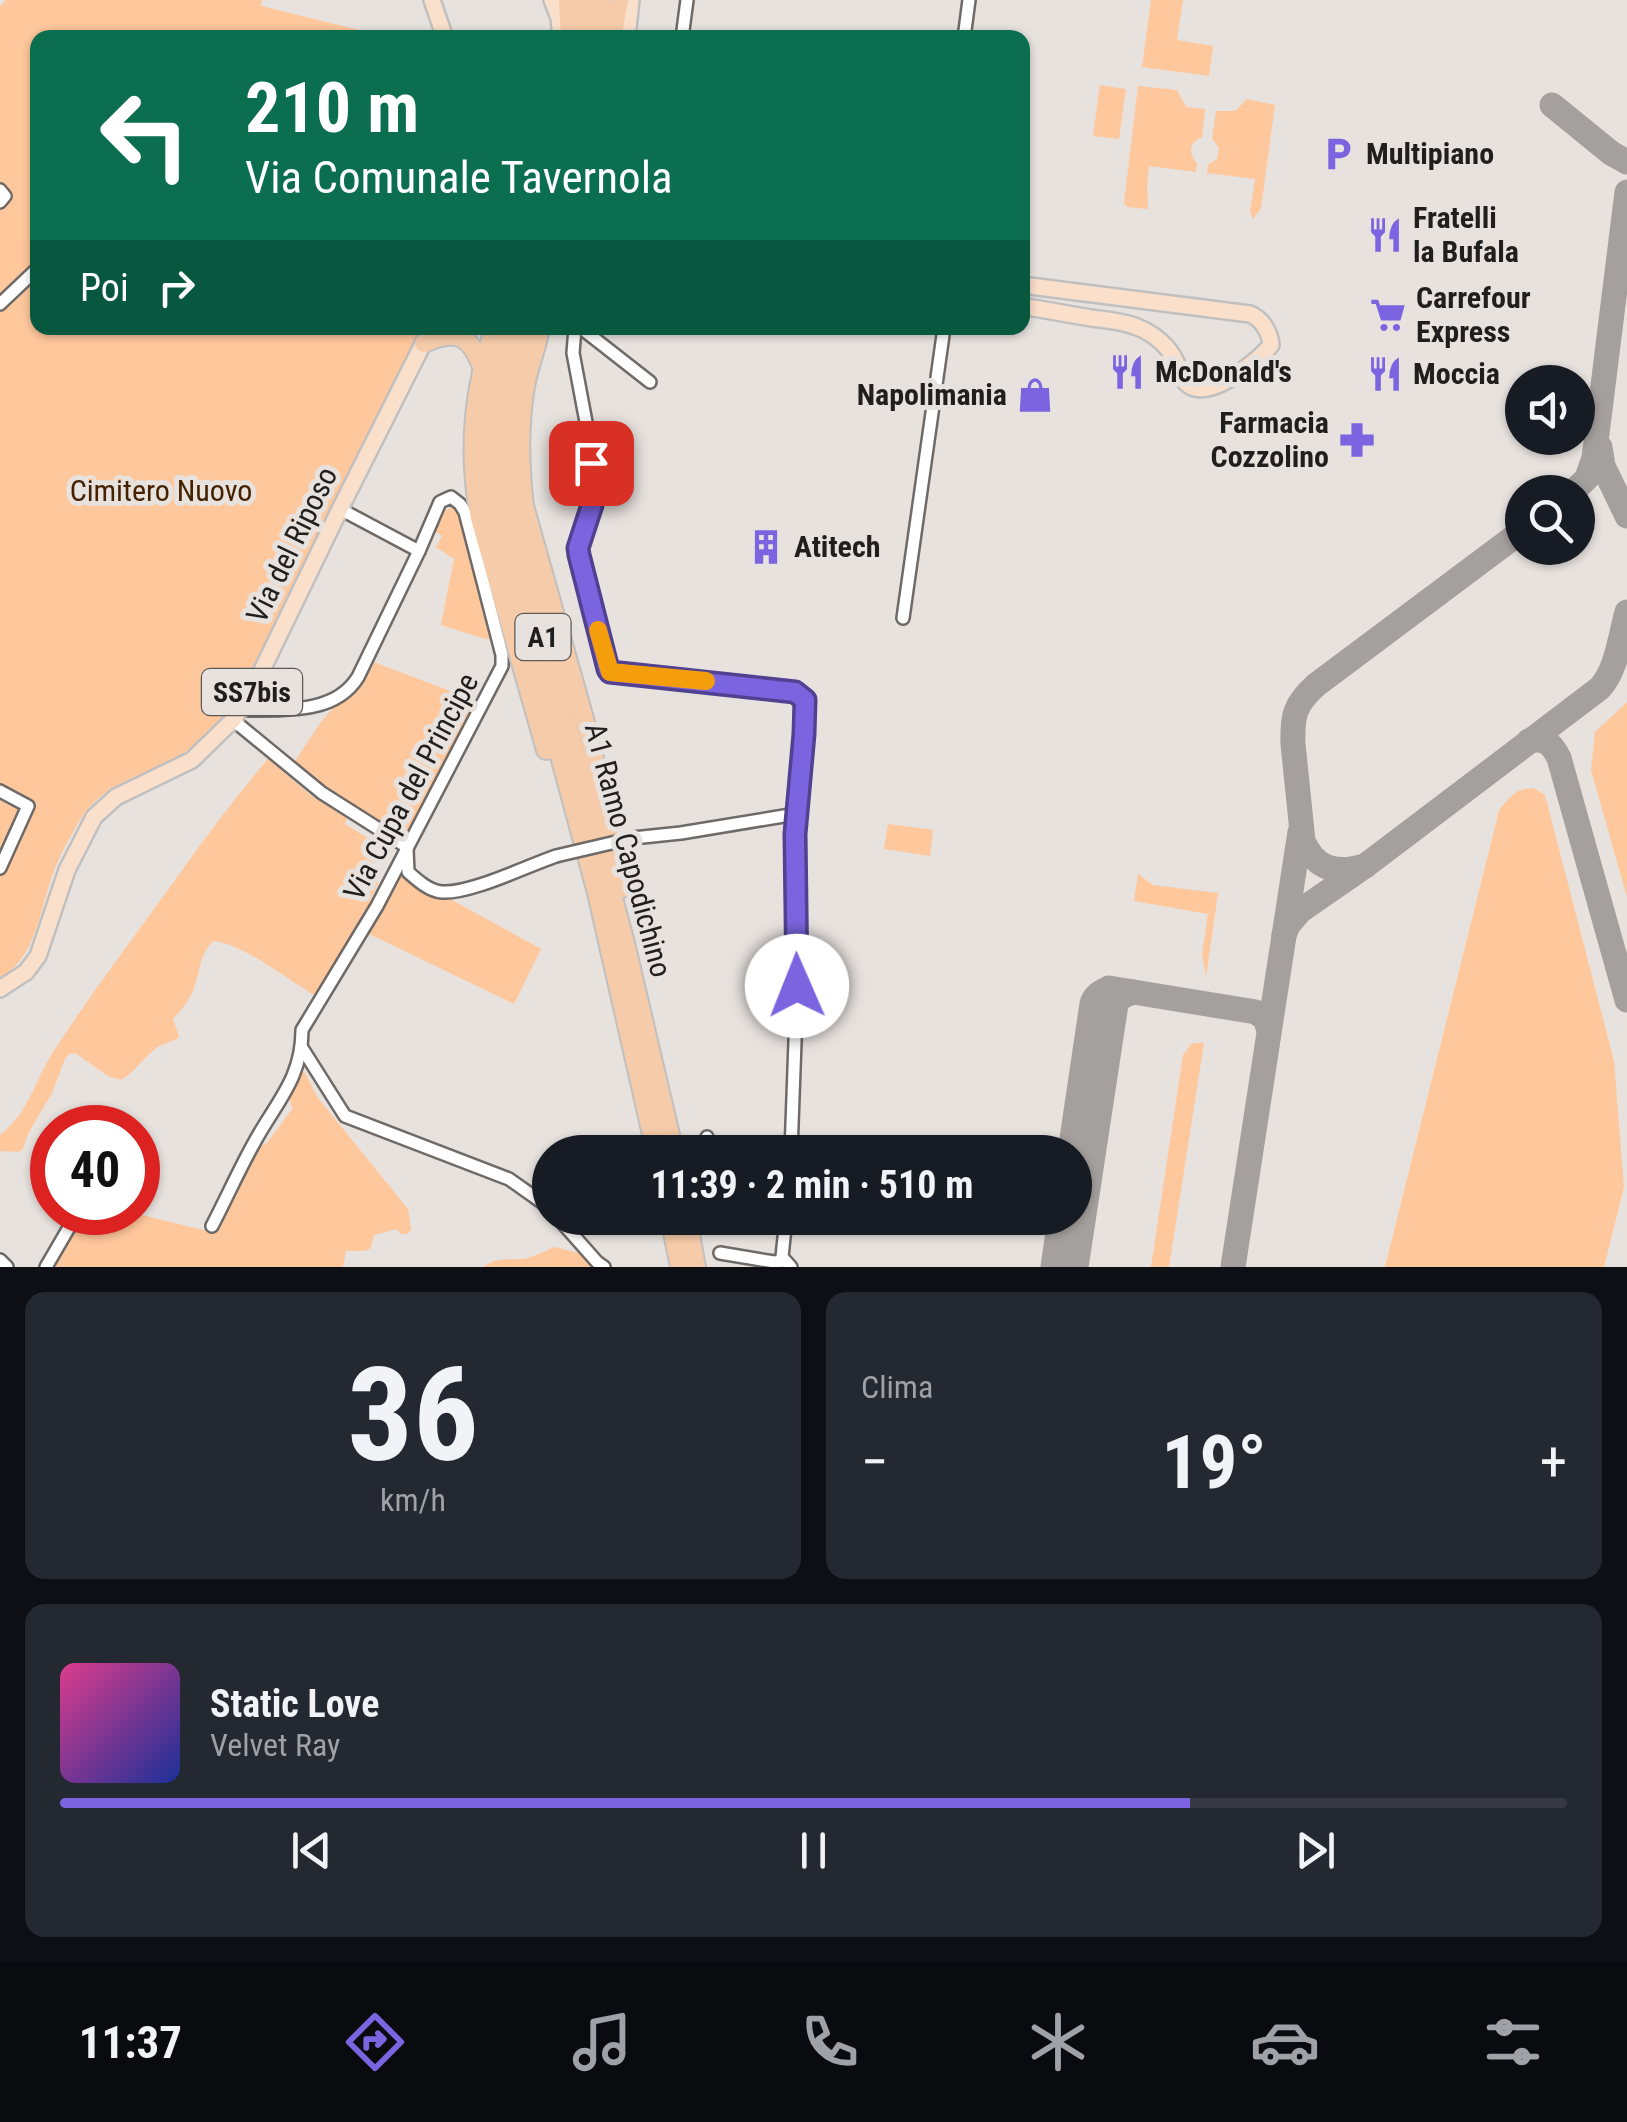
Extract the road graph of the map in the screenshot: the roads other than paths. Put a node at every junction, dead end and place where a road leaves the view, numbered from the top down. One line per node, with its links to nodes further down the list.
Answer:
1 (432, 0): 9 (main road)
2 (568, 0): 10 (highway)
3 (584, 0): 11 (highway)
4 (600, 0): 12 (highway)
5 (618, 0): 13 (highway)
6 (632, 0): 14 (main road)
7 (687, 0): 15 (street)
8 (969, 0): 16 (street)
9 (442, 30)
10 (570, 30)
11 (597, 30)
12 (600, 30)
13 (603, 30)
14 (628, 30)
15 (683, 30)
16 (965, 30)
17 (0, 190): 18 (street)
18 (0, 202)
19 (30, 276): 21 (street)
20 (1030, 286): 22 (main road)
21 (0, 304)
22 (1030, 307)
23 (428, 335): 31 (highway); 33 (main road, Via del Riposo / SS7bis)
24 (493, 335): 31 (highway)
25 (507, 335): 41 (highway, A1 Ramo Capodichino / A1)
26 (524, 335): 42 (highway, A1 Ramo Capodichino / A1)
27 (538, 335): 42 (highway)
28 (577, 335): 38 (street)
29 (587, 335): 32 (street)
30 (943, 335): 35 (street)
31 (482, 367): 41 (highway)
32 (650, 382)
33 (340, 509): 34 (street); 36 (main road, Via del Riposo / SS7bis)
34 (418, 551): 36 (street); 39 (street, Via Cupa del Principe)
35 (903, 618)
36 (237, 714): 39 (street); 43 (main road, Via del Riposo / SS7bis)
37 (0, 792): 40 (street)
38 (796, 814): 39 (street, bridge); 47 (street)
39 (407, 849): 44 (street, Via Cupa del Principe)
40 (0, 868)
41 (598, 893): 45 (highway, A1 Ramo Capodichino / A1)
42 (626, 943): 46 (highway, A1 Ramo Capodichino / A1)
43 (0, 989)
44 (302, 1048): 48 (street); 49 (street, Via Cupa del Principe)
45 (652, 1135)
46 (670, 1135)
47 (793, 1135)
48 (532, 1195)
49 (212, 1226)
50 (65, 1235): 60 (street)
51 (573, 1235): 61 (street)
52 (673, 1235): 62 (highway)
53 (690, 1235): 63 (highway)
54 (784, 1235): 58 (street)
55 (720, 1253): 57 (street)
56 (0, 1260): 59 (street)
57 (762, 1264): 58 (street)
58 (788, 1264)
59 (7, 1267)
60 (46, 1267)
61 (604, 1267)
62 (680, 1267)
63 (696, 1267)

